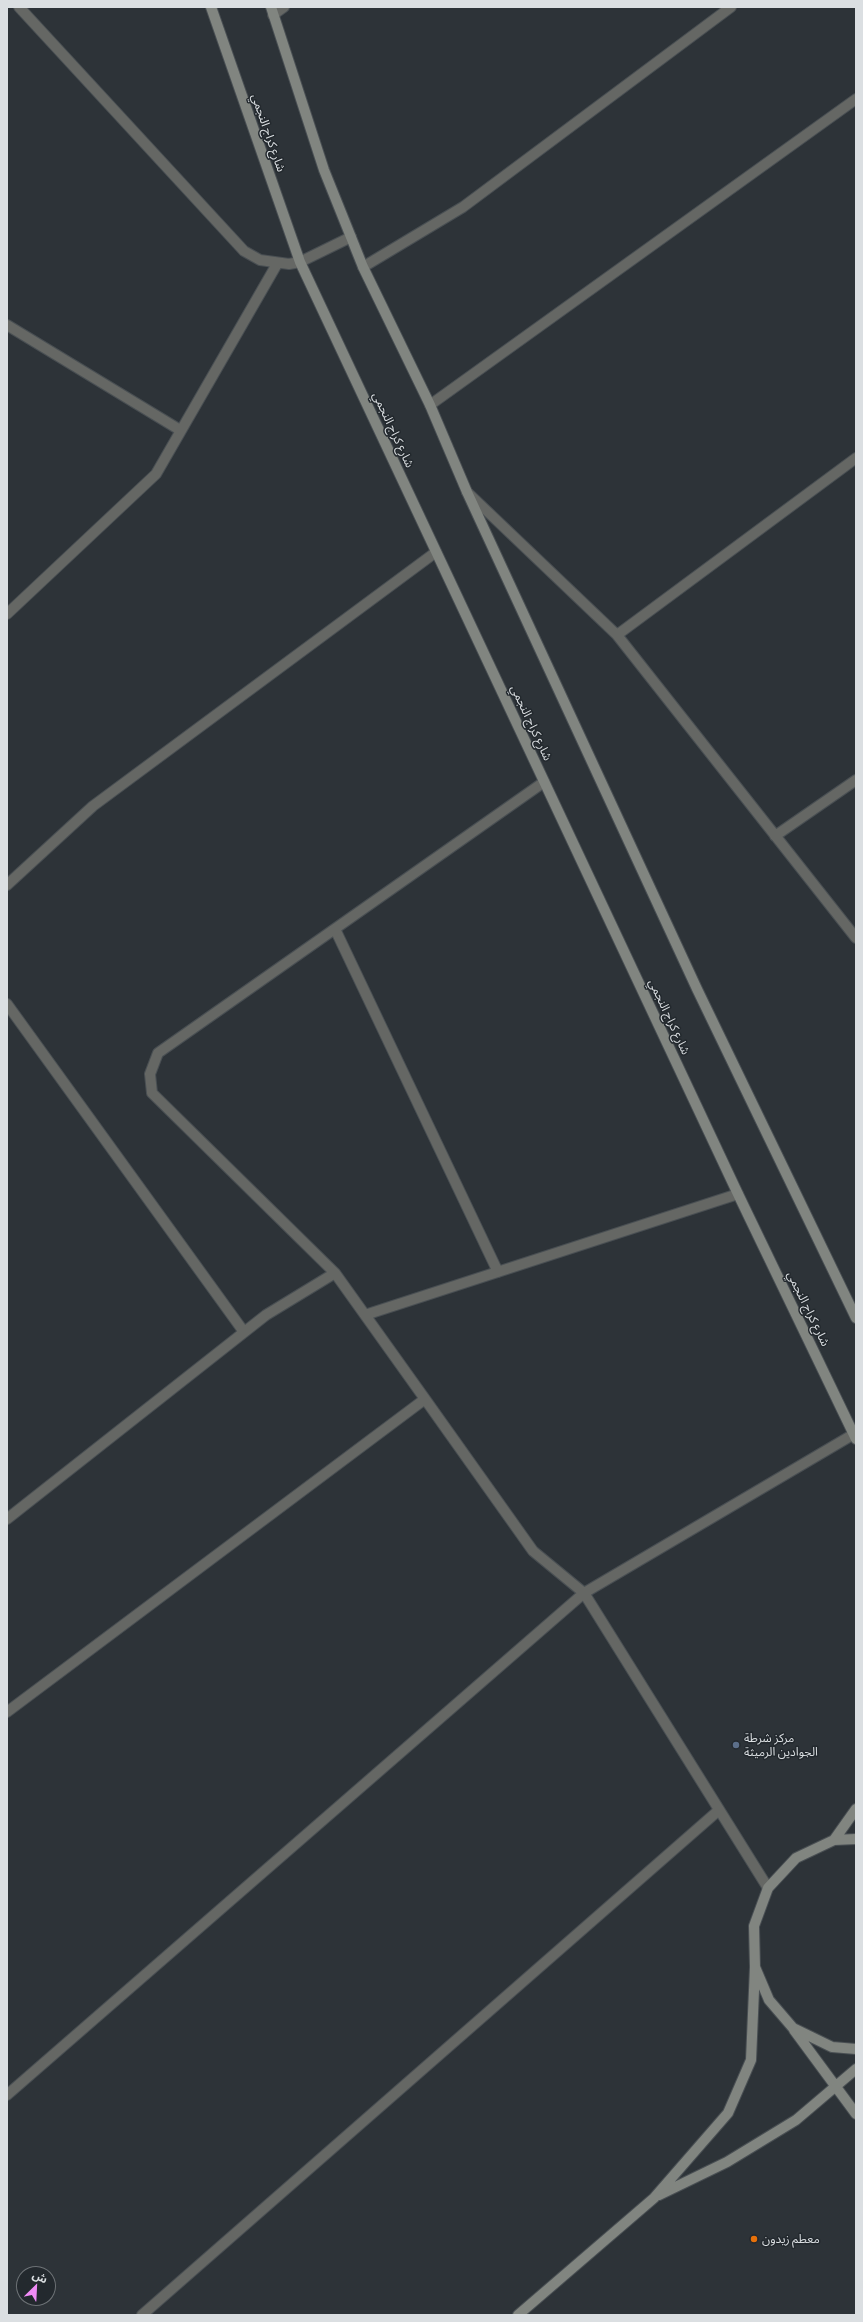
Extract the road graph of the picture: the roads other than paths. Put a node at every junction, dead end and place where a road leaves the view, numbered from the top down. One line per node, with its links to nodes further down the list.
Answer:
1 (19, 7): 9 (street)
2 (212, 7): 8 (main road, شارع كراج النجمي)
3 (284, 7): 5 (street)
4 (731, 7): 10 (street)
5 (272, 11): 7 (main road)
6 (856, 100): 12 (street)
7 (351, 237): 8 (street); 10 (main road)
8 (300, 262): 9 (street); 16 (main road, شارع كراج النجمي)
9 (277, 264): 13 (street)
10 (363, 267): 12 (main road)
11 (7, 325): 13 (street)
12 (430, 405): 15 (main road)
13 (180, 430): 17 (street)
14 (856, 458): 18 (street)
15 (467, 492): 18 (street); 30 (main road)
16 (436, 552): 20 (main road, شارع كراج النجمي); 22 (street)
17 (7, 614)
18 (617, 635): 21 (street)
19 (856, 780): 21 (street)
20 (544, 782): 23 (street); 26 (main road, شارع كراج النجمي)
21 (775, 836): 24 (street)
22 (7, 885)
23 (335, 929): 27 (street); 28 (street)
24 (856, 938)
25 (7, 1004): 31 (street)
26 (738, 1194): 27 (street); 33 (main road, شارع كراج النجمي)
27 (498, 1272): 29 (street)
28 (335, 1273): 29 (street); 31 (street)
29 (365, 1315): 32 (street)
30 (856, 1318)
31 (244, 1332): 34 (street)
32 (425, 1399): 35 (street); 36 (street)
33 (855, 1436): 35 (street)
34 (7, 1519)
35 (584, 1593): 38 (street); 47 (street)
36 (7, 1712)
37 (856, 1809): 40 (main road)
38 (720, 1810): 41 (street); 50 (street)
39 (856, 1839): 40 (main road)
40 (834, 1840): 41 (main road)
41 (768, 1888): 42 (main road)
42 (755, 1967): 43 (main road); 49 (main road)
43 (793, 2028): 44 (main road); 46 (main road)
44 (856, 2049)
45 (856, 2068): 46 (main road)
46 (835, 2088): 48 (main road); 49 (main road)
47 (7, 2095)
48 (856, 2114)
49 (654, 2198): 51 (main road)
50 (142, 2315)
51 (518, 2315)

